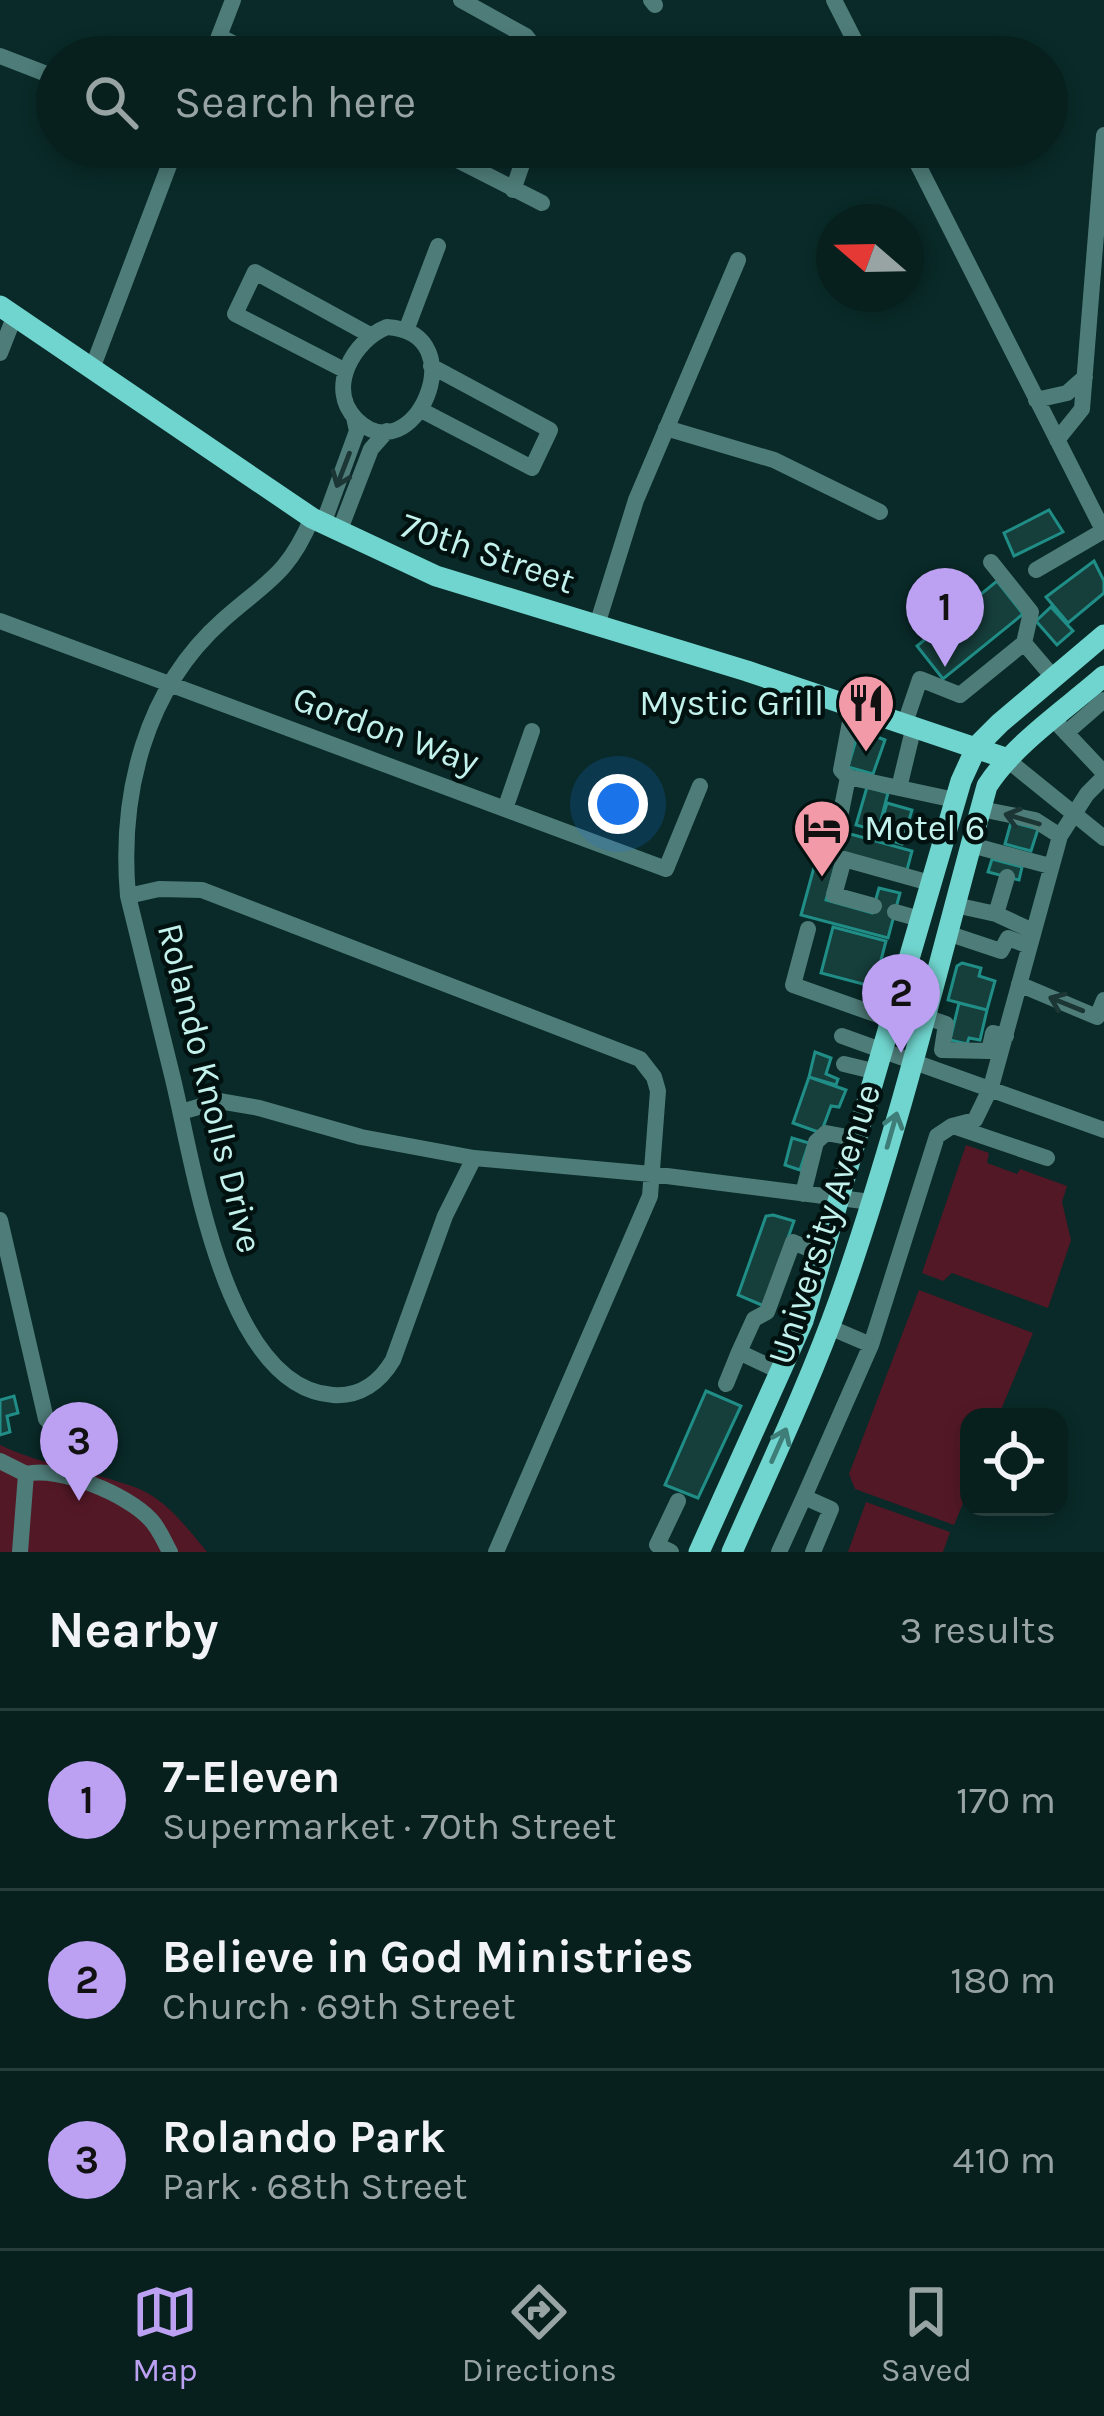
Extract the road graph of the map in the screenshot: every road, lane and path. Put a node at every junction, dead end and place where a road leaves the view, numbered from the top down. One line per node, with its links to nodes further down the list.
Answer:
1 (232, 0): 4 (street)
2 (461, 0): 5 (street)
3 (834, 0): 6 (street)
4 (219, 35)
5 (527, 36)
6 (852, 36)
7 (0, 56): 8 (street)
8 (36, 70)
9 (1104, 135): 25 (street)
10 (168, 168): 23 (street)
11 (472, 168): 14 (street)
12 (521, 168): 14 (street)
13 (919, 168): 26 (street)
14 (513, 190): 15 (street)
15 (542, 203)
16 (438, 246): 19 (street)
17 (738, 260): 29 (street)
18 (8, 311): 21 (street); 23 (main road, 70th Street)
19 (407, 328): 20 (street); 22 (street)
20 (370, 335): 24 (street); 24 (street)
21 (0, 352)
22 (431, 366): 27 (street); 27 (street)
23 (92, 369): 34 (main road, 70th Street)
24 (346, 371): 28 (street)
25 (1085, 377): 26 (street); 31 (street)
26 (1036, 400): 31 (street)
27 (422, 410): 30 (street)
28 (354, 416): 30 (street); 34 (street, one-way to 34)
29 (666, 428): 33 (street); 39 (street)
30 (386, 431): 34 (street)
31 (1057, 440): 32 (street)
32 (1098, 509): 35 (street)
33 (880, 512)
34 (324, 525): 39 (main road, 70th Street); 43 (street, Rolando Knolls Drive)
35 (1104, 531): 37 (street)
36 (991, 562): 41 (street)
37 (1036, 570)
38 (0, 621): 43 (street, Gordon Way)
39 (596, 625): 45 (main road, 70th Street)
40 (1104, 635): 42 (main road, University Avenue)
41 (1024, 644): 42 (street); 46 (street)
42 (1053, 677): 49 (main road, University Avenue)
43 (167, 686): 56 (street, Gordon Way); 66 (street, Rolando Knolls Drive)
44 (1102, 687): 47 (main road, University Avenue)
45 (853, 706): 46 (main road, 70th Street); 52 (street)
46 (910, 725): 49 (main road, 70th Street); 54 (street)
47 (1060, 727): 50 (main road, University Avenue); 51 (street)
48 (532, 731): 56 (street)
49 (977, 746): 50 (main road, 70th Street); 55 (main road, University Avenue)
50 (1005, 758): 57 (main road, University Avenue); 58 (street)
51 (1102, 769): 58 (street)
52 (848, 777): 54 (street); 59 (street)
53 (700, 786): 56 (street, Gordon Way)
54 (899, 788): 55 (street)
55 (955, 800): 65 (main road, University Avenue)
56 (505, 809)
57 (981, 809): 60 (street, one-way to 57); 62 (main road, University Avenue)
58 (1074, 812): 60 (street); 61 (street)
59 (840, 818)
60 (1060, 836): 64 (street)
61 (1104, 838)
62 (971, 845): 63 (street); 67 (main road, University Avenue)
63 (1010, 865): 64 (street); 70 (street)
64 (1050, 866): 74 (street)
65 (930, 883): 68 (street); 71 (main road, University Avenue)
66 (128, 896): 86 (street, Rolando Knolls Drive); 92 (street)
67 (955, 905): 70 (street); 73 (main road, University Avenue)
68 (874, 906)
69 (895, 912): 71 (street)
70 (996, 914): 74 (street)
71 (920, 919): 78 (main road, University Avenue)
72 (808, 929): 78 (street)
73 (947, 933): 74 (street); 77 (main road, University Avenue)
74 (1031, 938): 75 (street)
75 (1019, 984): 76 (street, one-way to 75); 80 (street)
76 (1104, 1000)
77 (926, 1017): 80 (street); 82 (main road, University Avenue)
78 (892, 1020): 81 (main road, University Avenue)
79 (842, 1036): 81 (street)
80 (1006, 1036): 85 (street)
81 (884, 1049): 82 (street); 84 (main road, University Avenue)
82 (912, 1058): 85 (street); 95 (main road, University Avenue, one-way to 82)
83 (844, 1064): 84 (street)
84 (877, 1072): 89 (main road, University Avenue)
85 (991, 1087): 87 (street); 88 (street)
86 (181, 1112): 90 (street); 90 (street, Rolando Knolls Drive)
87 (952, 1126): 91 (street); 99 (street)
88 (1104, 1130)
89 (858, 1138): 93 (street); 94 (main road, University Avenue)
90 (474, 1158): 92 (street)
91 (1047, 1158)
92 (651, 1174): 93 (street); 110 (street)
93 (803, 1193): 94 (street)
94 (841, 1198): 95 (street); 97 (main road, University Avenue)
95 (871, 1202): 98 (main road, University Avenue)
96 (0, 1220): 103 (street)
97 (824, 1255): 100 (street); 101 (main road, University Avenue)
98 (829, 1327): 99 (street); 113 (main road, University Avenue, one-way to 98)
99 (871, 1346): 106 (street)
100 (740, 1352): 101 (street); 102 (street)
101 (779, 1371): 112 (main road, University Avenue)
102 (726, 1384)
103 (66, 1436)
104 (0, 1461): 105 (street)
105 (26, 1474): 108 (street); 109 (street)
106 (804, 1497): 114 (street); 115 (street)
107 (678, 1501): 111 (street)
108 (20, 1552)
109 (170, 1552)
110 (496, 1552)
111 (671, 1552)
112 (699, 1552)
113 (732, 1552)
114 (779, 1552)
115 (813, 1552)

